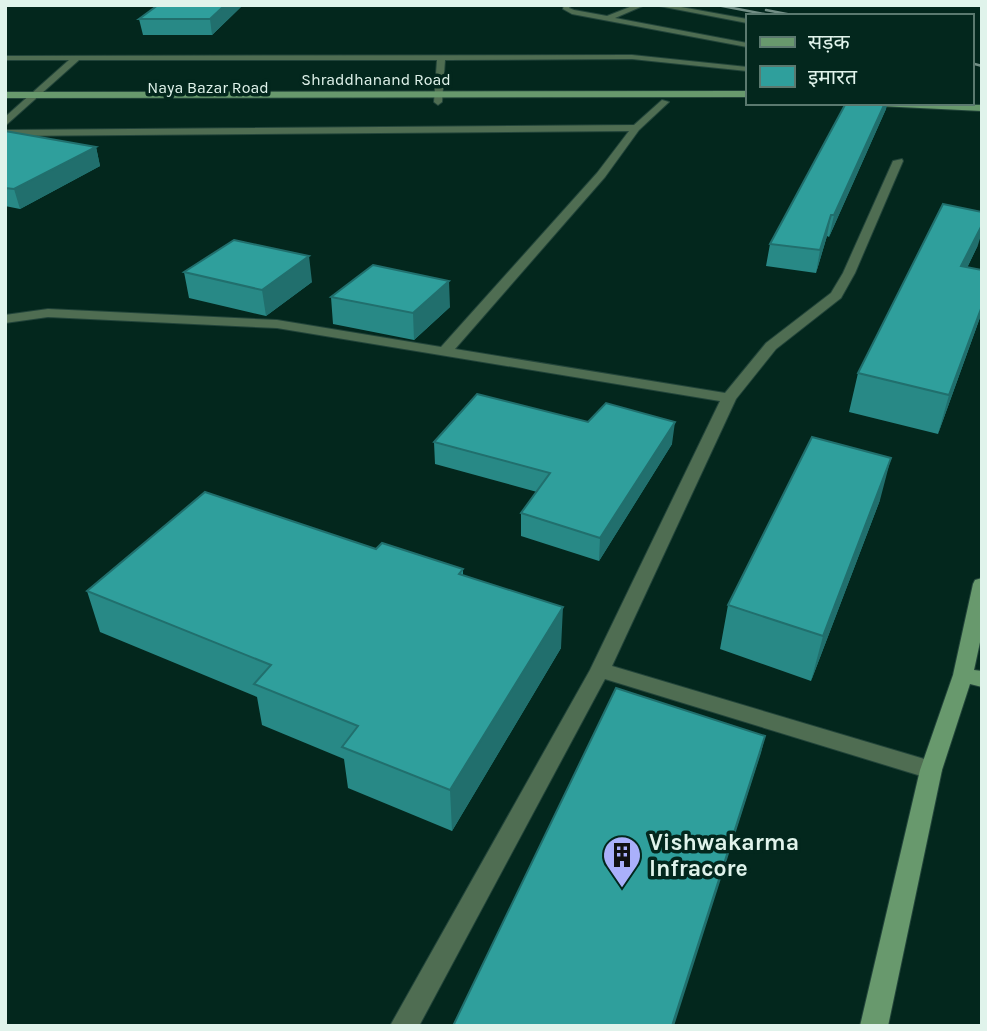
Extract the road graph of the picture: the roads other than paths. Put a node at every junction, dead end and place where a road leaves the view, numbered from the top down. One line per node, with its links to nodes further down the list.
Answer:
1 (568, 5): 5 (street)
2 (642, 5): 5 (street)
3 (657, 5): 4 (street)
4 (726, 17): 6 (street); 7 (street)
5 (608, 19): 9 (street)
6 (746, 21)
7 (713, 23)
8 (701, 28): 9 (street)
9 (688, 34): 10 (street)
10 (746, 45)
11 (441, 57): 13 (street); 14 (street); 18 (street)
12 (5, 58): 13 (street)
13 (77, 58): 16 (street)
14 (746, 69)
15 (5, 94): 16 (street, Shraddhanand Road)
16 (34, 94): 18 (street, Shraddhanand Road); 22 (street)
17 (746, 94): 18 (street, Shraddhanand Road)
18 (438, 97): 19 (street, Naya Bazar Road); 22 (street, Naya Bazar Road)
19 (665, 102): 20 (street, Naya Bazar Road); 26 (street)
20 (746, 102)
21 (5, 104): 22 (street, Naya Bazar Road)
22 (23, 104): 25 (street)
23 (920, 105): 24 (street)
24 (982, 108)
25 (5, 123)
26 (636, 128): 27 (street); 30 (street)
27 (5, 133)
28 (898, 161): 31 (street)
29 (5, 320): 30 (street)
30 (445, 351): 31 (street)
31 (729, 398): 33 (street)
32 (982, 584): 34 (street)
33 (600, 670): 35 (street); 36 (street)
34 (972, 677): 35 (street)
35 (931, 770): 37 (street)
36 (404, 1026)
37 (874, 1026)

